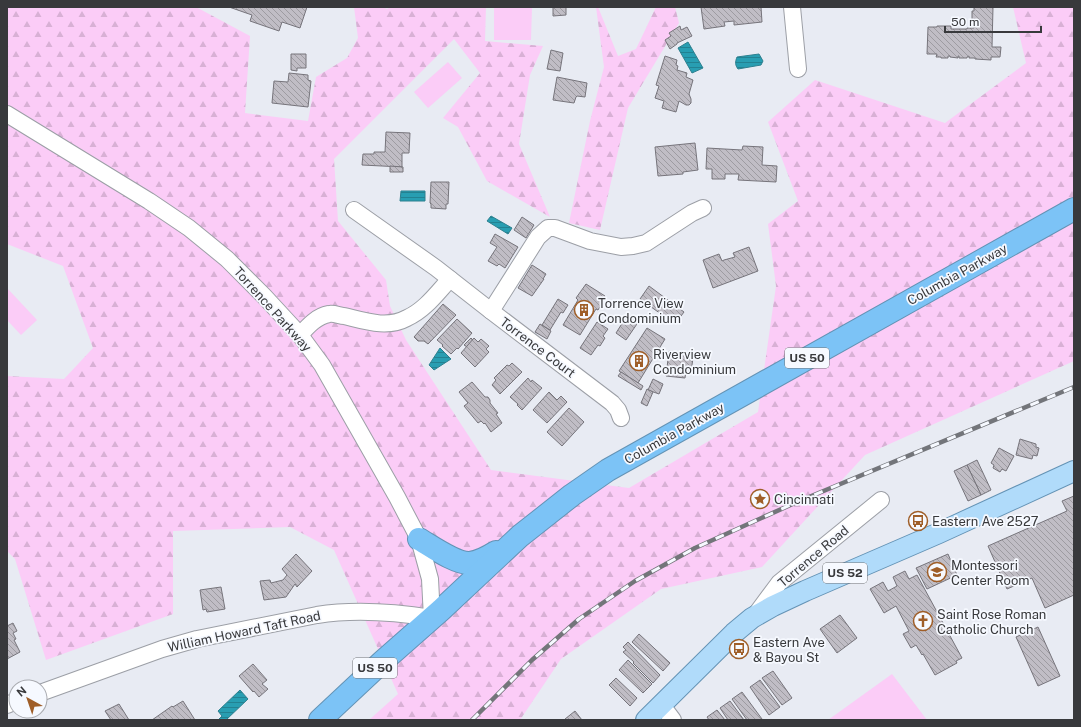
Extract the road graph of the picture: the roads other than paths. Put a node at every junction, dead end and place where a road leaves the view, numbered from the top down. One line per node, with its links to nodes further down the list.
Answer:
1 (792, 7): 2 (street)
2 (798, 69)
3 (7, 114): 9 (street, Torrence Parkway)
4 (703, 208): 8 (street)
5 (1074, 209): 13 (highway, Columbia Parkway / US 50)
6 (354, 210): 7 (street, Torrence Court)
7 (450, 279): 8 (street, Torrence Court); 9 (street)
8 (491, 311): 10 (street, Torrence Court)
9 (300, 335): 14 (street, Torrence Parkway)
10 (621, 418)
11 (1074, 471): 16 (main road, US 52)
12 (881, 500): 16 (street, Torrence Road)
13 (520, 536): 14 (highway); 15 (highway, Columbia Parkway / US 50)
14 (419, 539): 15 (street, Torrence Parkway)
15 (432, 618): 17 (street, William Howard Taft Road); 19 (highway, Columbia Parkway / US 50)
16 (752, 618): 18 (main road, US 52)
17 (48, 690)
18 (661, 704): 20 (main road, US 52); 21 (street)
19 (320, 720)
20 (646, 720)
21 (673, 720)

